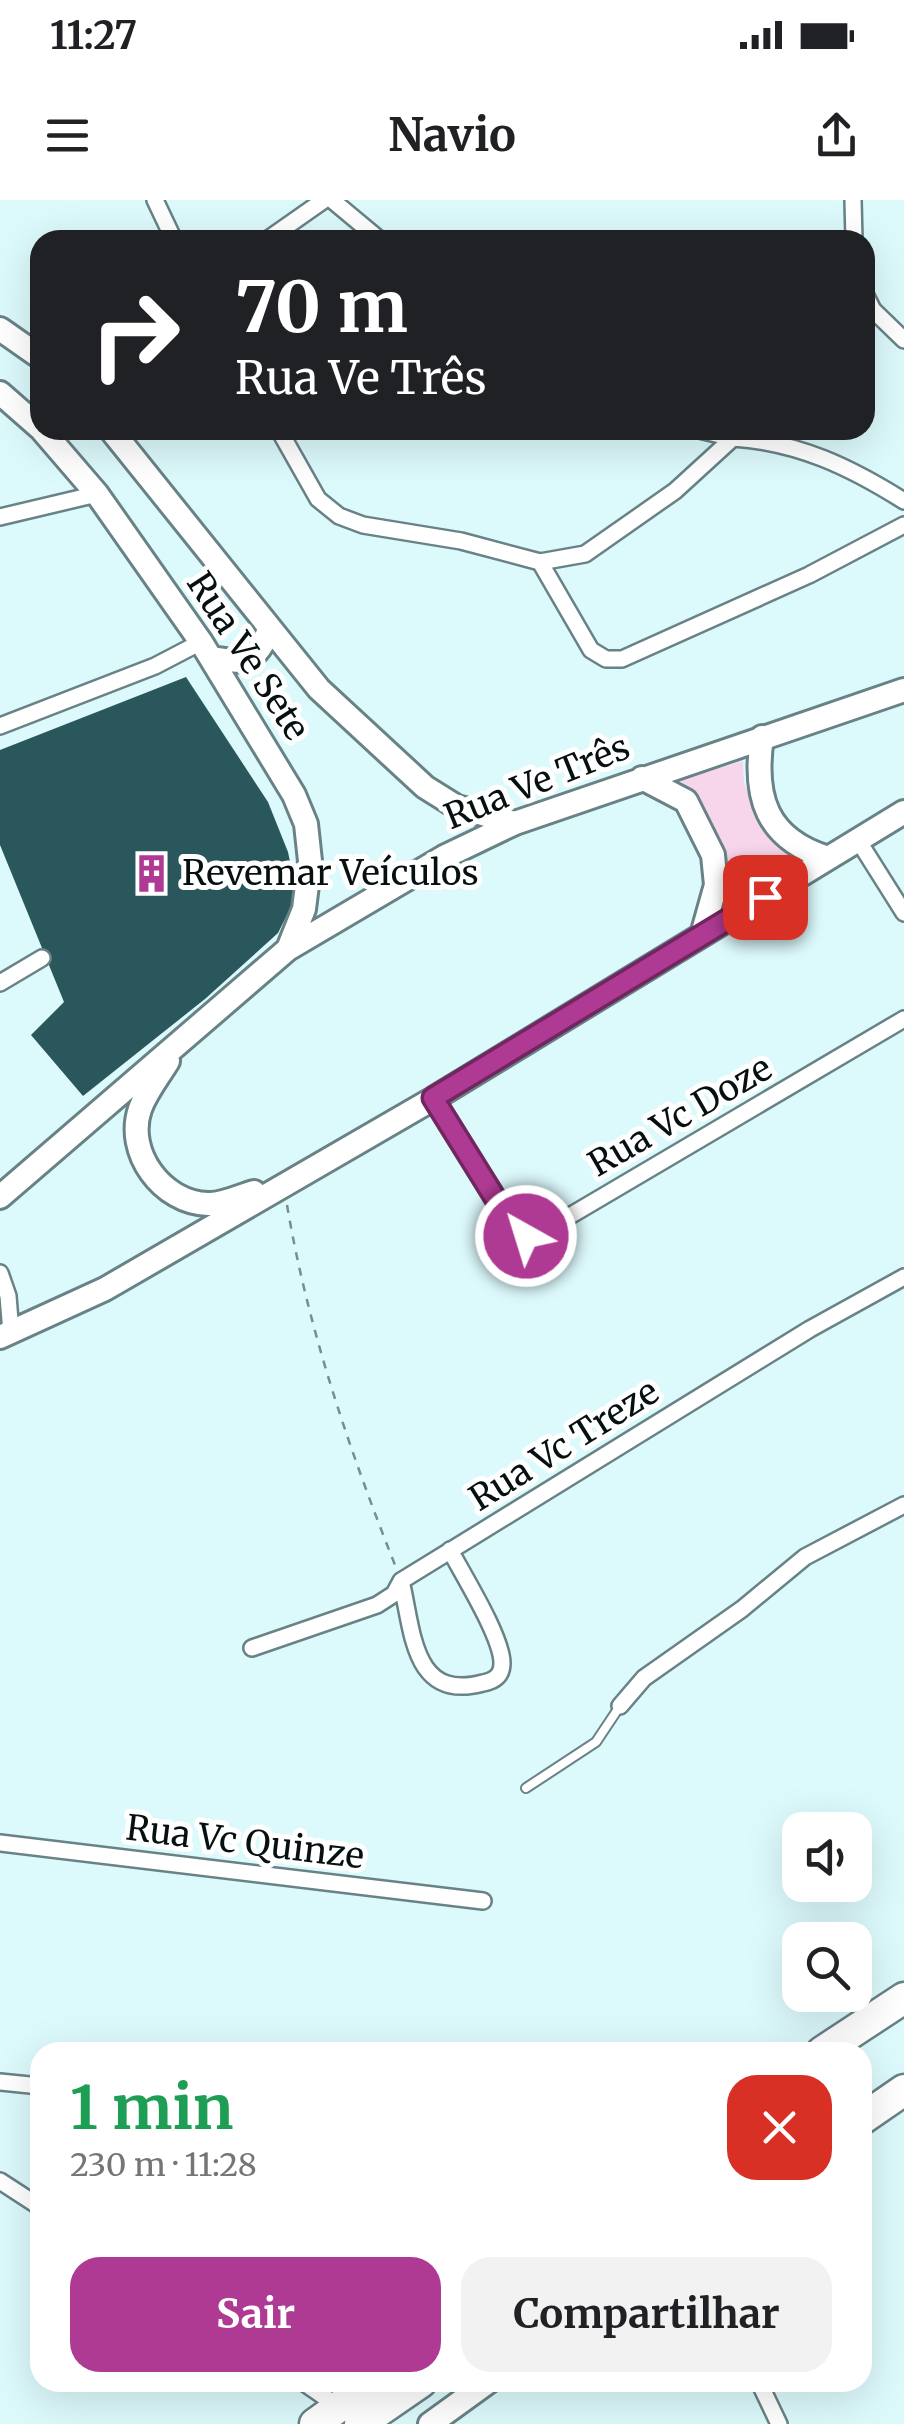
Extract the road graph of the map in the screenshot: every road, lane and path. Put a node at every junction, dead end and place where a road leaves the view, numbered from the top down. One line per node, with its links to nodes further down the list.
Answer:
1 (155, 200): 5 (street)
2 (324, 200): 6 (street)
3 (332, 200): 7 (street)
4 (853, 200): 8 (street)
5 (169, 230)
6 (281, 230)
7 (368, 230)
8 (854, 230)
9 (875, 312): 11 (street)
10 (5, 339): 12 (main road)
11 (904, 340)
12 (30, 352)
13 (0, 394): 14 (main road, Rua Ve Sete)
14 (30, 420)
15 (50, 440): 20 (main road, Rua Ve Sete)
16 (119, 440): 25 (main road, Rua Ve Sete)
17 (285, 440): 24 (street)
18 (731, 440): 24 (street)
19 (762, 440): 21 (street)
20 (97, 494): 22 (street); 26 (main road, Rua Ve Sete)
21 (904, 501)
22 (0, 517)
23 (904, 525): 24 (street)
24 (540, 562)
25 (270, 628): 26 (main road); 32 (main road, Rua Ve Sete)
26 (206, 650): 28 (street); 37 (main road, Rua Ve Sete)
27 (904, 690): 29 (main road, Rua Ve Três)
28 (0, 726)
29 (762, 737): 30 (main road, Rua Ve Três); 34 (main road)
30 (642, 778): 32 (main road, Rua Ve Três); 36 (main road)
31 (904, 812): 33 (main road)
32 (515, 823): 37 (main road, Rua Ve Três)
33 (858, 840): 34 (main road); 35 (street)
34 (828, 858): 36 (main road)
35 (904, 913)
36 (702, 935): 42 (main road)
37 (288, 950): 41 (main road, Rua Ve Três)
38 (42, 958): 39 (street)
39 (0, 983)
40 (904, 1018): 42 (street, Rua Vc Doze)
41 (180, 1041): 43 (main road); 44 (main road, Rua Ve Três)
42 (433, 1098): 43 (main road)
43 (284, 1184): 47 (main road); 50 (path)
44 (0, 1196)
45 (0, 1273): 47 (street)
46 (904, 1278): 49 (street, Rua Vc Treze)
47 (5, 1335)
48 (904, 1505): 52 (street)
49 (450, 1550): 50 (street, Rua Vc Treze); 50 (street)
50 (401, 1581): 51 (street, Rua Vc Treze)
51 (252, 1648)
52 (620, 1706): 53 (lane)
53 (526, 1788)
54 (0, 1843): 55 (street, Rua Vc Quinze)
55 (484, 1901)
56 (904, 1998): 57 (highway)
57 (837, 2042)
58 (0, 2082): 59 (street)
59 (30, 2085)
60 (904, 2090): 61 (highway)
61 (872, 2111)
62 (0, 2181): 63 (street)
63 (30, 2200)
64 (312, 2392): 69 (street)
65 (363, 2392): 69 (highway)
66 (398, 2392): 69 (highway)
67 (474, 2392): 70 (main road)
68 (763, 2392): 71 (street)
69 (338, 2418)
70 (430, 2424)
71 (779, 2424)

